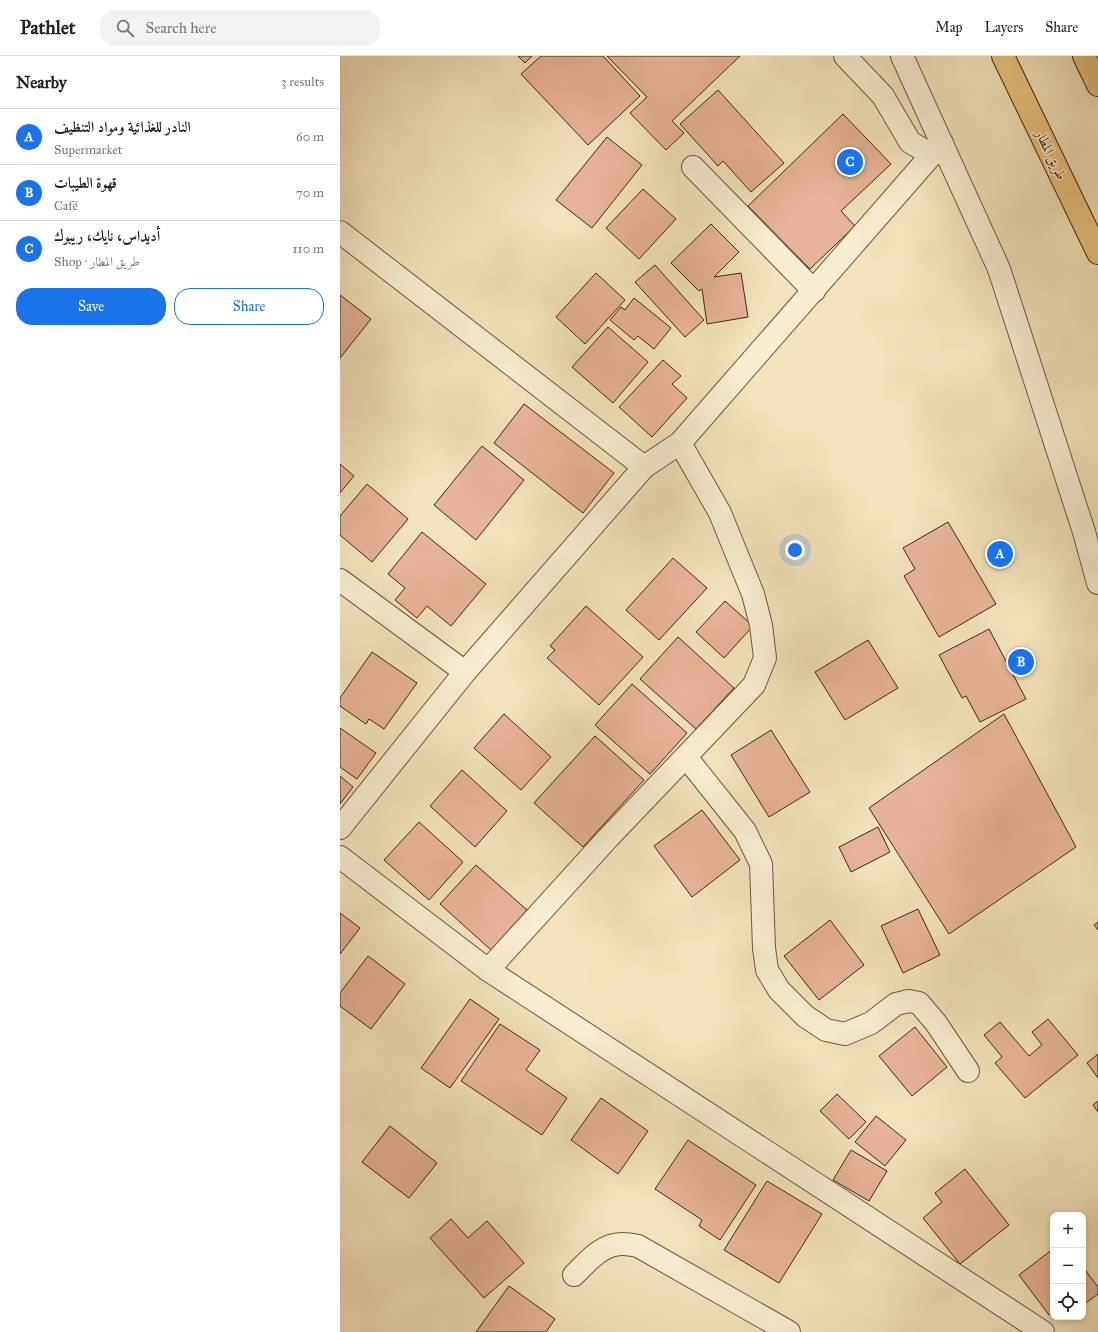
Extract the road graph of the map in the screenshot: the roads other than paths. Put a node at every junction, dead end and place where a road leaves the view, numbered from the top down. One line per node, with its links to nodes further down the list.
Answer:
1 (845, 56): 6 (street)
2 (902, 56): 6 (street)
3 (1003, 56): 9 (highway, طريق المطار)
4 (1084, 56): 5 (highway)
5 (1098, 85)
6 (937, 149): 10 (street); 14 (street)
7 (693, 167): 10 (street)
8 (340, 232): 12 (street)
9 (1098, 253)
10 (814, 291): 11 (street)
11 (680, 443): 12 (street); 16 (street)
12 (644, 467): 15 (street)
13 (340, 580): 15 (street)
14 (1098, 583)
15 (464, 672): 17 (street)
16 (686, 757): 19 (street); 20 (street)
17 (340, 828)
18 (340, 857): 19 (street)
19 (488, 970): 23 (street)
20 (968, 1071)
21 (574, 1275): 22 (street)
22 (789, 1332)
23 (1043, 1332)

